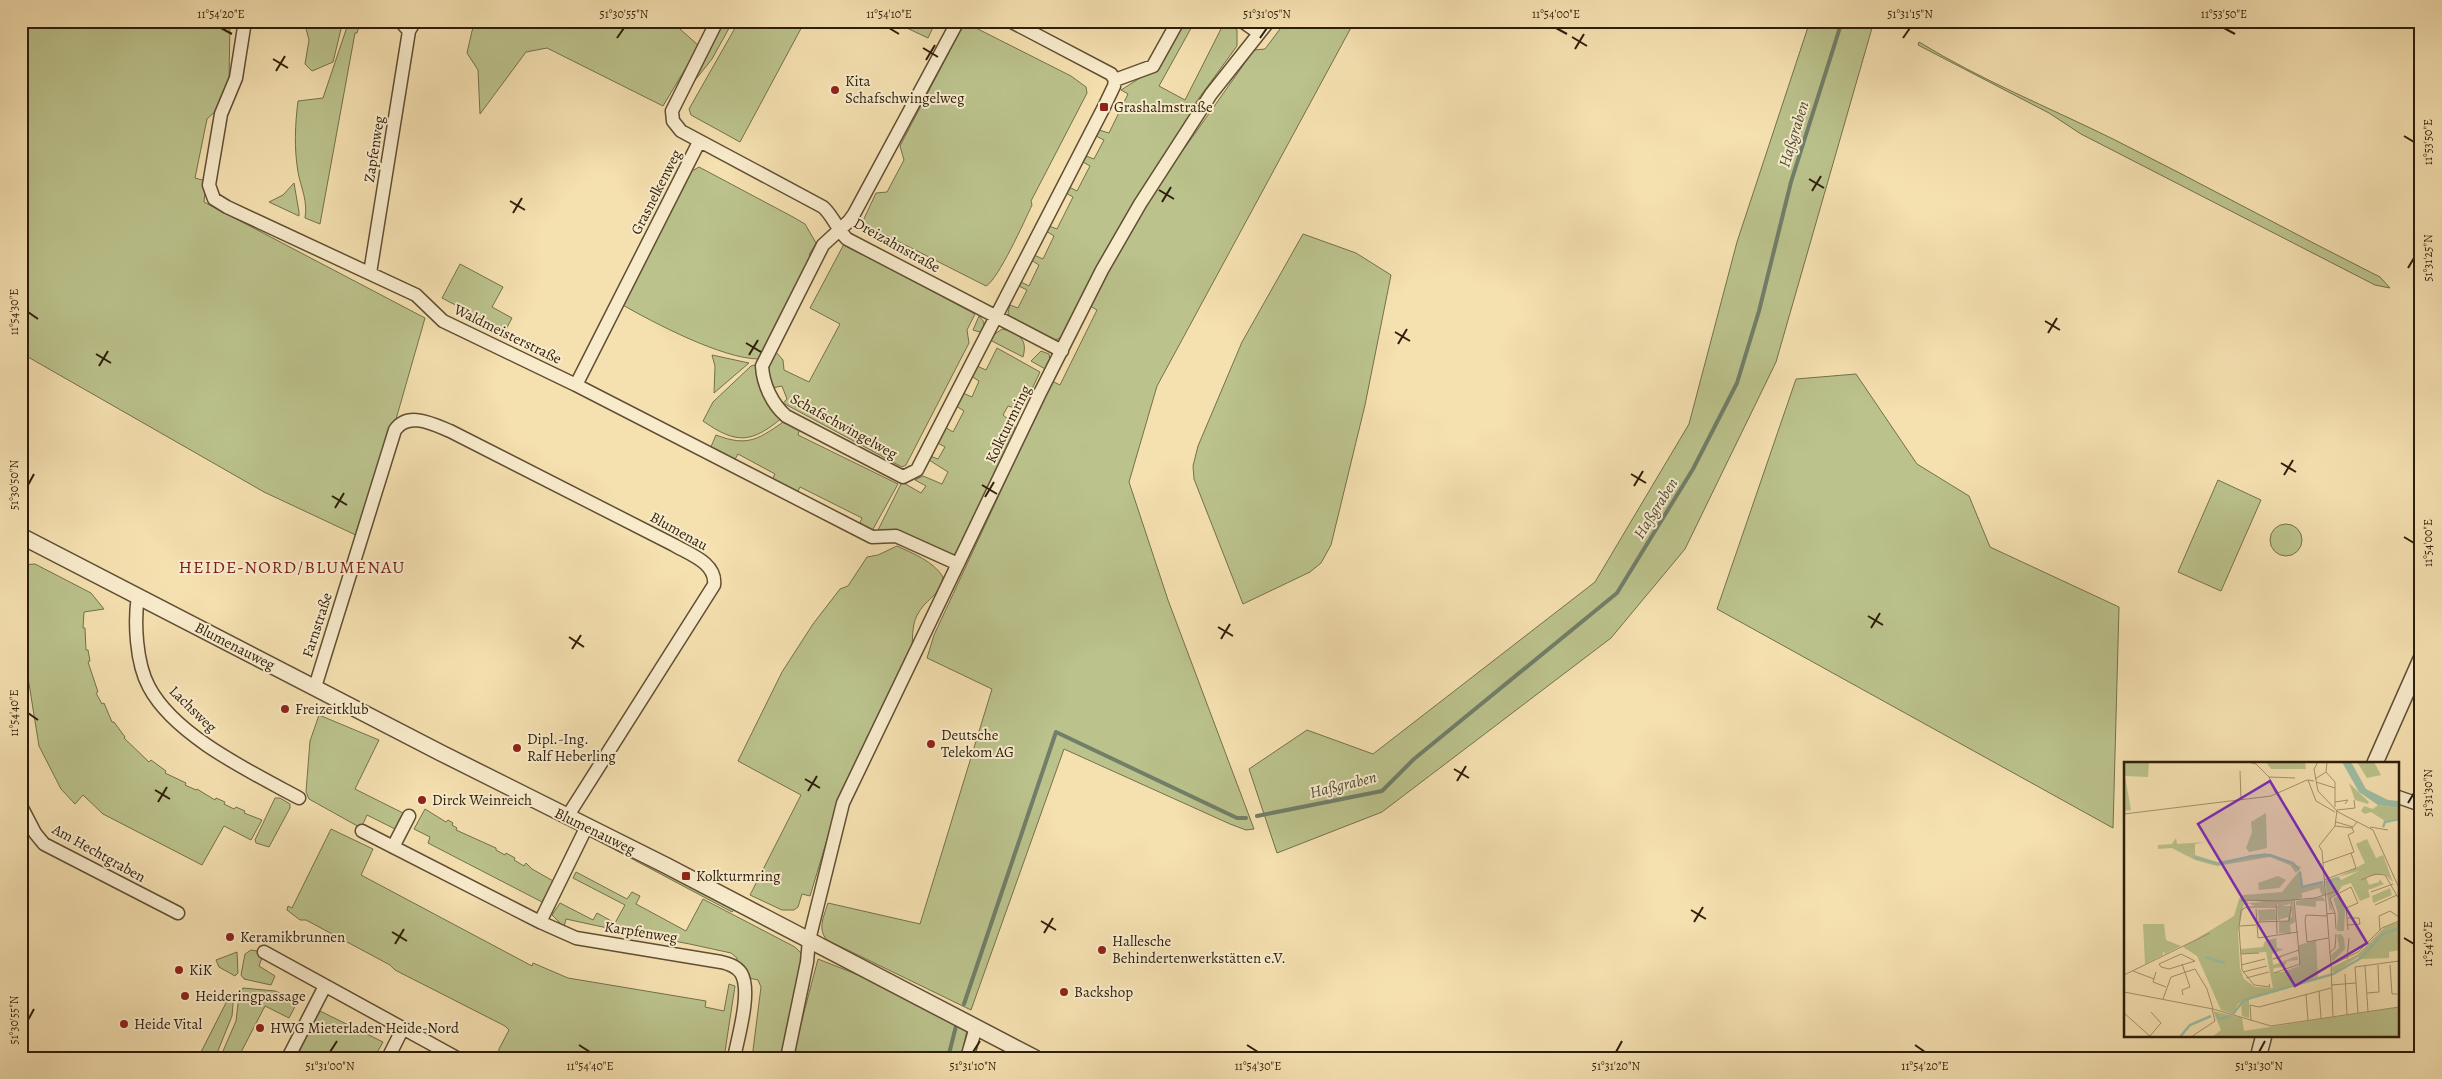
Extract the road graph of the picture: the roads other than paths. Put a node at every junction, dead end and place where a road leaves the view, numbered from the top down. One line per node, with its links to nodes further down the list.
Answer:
1 (245, 21): 14 (street, Waldmeisterstraße)
2 (400, 21): 9 (street, Zapfenweg)
3 (717, 21): 12 (street, Grasnelkenweg)
4 (958, 21): 13 (street, Schafschwingelweg)
5 (1010, 21): 11 (street)
6 (1178, 21): 11 (street)
7 (1242, 21): 10 (street)
8 (1269, 21): 10 (street, Kolkturmring)
9 (412, 26): 14 (street, Zapfenweg)
10 (1260, 27): 16 (street, Kolkturmring)
11 (1115, 80): 15 (street)
12 (699, 142): 13 (street, Dreizahnstraße); 17 (street, Grasnelkenweg)
13 (839, 231): 15 (street, Dreizahnstraße); 15 (street, Schafschwingelweg)
14 (370, 273): 17 (street, Waldmeisterstraße)
15 (995, 318): 16 (street, Dreizahnstraße)
16 (1062, 351): 20 (street, Kolkturmring)
17 (576, 385): 20 (street, Waldmeisterstraße)
18 (395, 430): 23 (street, Farnstraße); 30 (street, Blumenau)
19 (21, 536): 21 (street, Blumenauweg)
20 (958, 564): 36 (street, Kolkturmring)
21 (138, 596): 23 (street, Blumenauweg); 25 (street, Lachsweg)
22 (2421, 659): 24 (street)
23 (314, 687): 30 (street, Blumenauweg)
24 (2375, 762)
25 (299, 798)
26 (2400, 798): 27 (street)
27 (2421, 805)
28 (21, 806): 34 (street, Am Hechtgraben)
29 (409, 816): 33 (street)
30 (567, 817): 31 (street, Blumenauweg)
31 (587, 826): 35 (street); 36 (street, Blumenauweg)
32 (362, 831): 33 (street, Karpfenweg)
33 (393, 847): 35 (street, Karpfenweg)
34 (178, 914)
35 (540, 922): 45 (street, Karpfenweg)
36 (809, 940): 39 (street, Blumenauweg); 46 (street, Kolkturmring)
37 (264, 952): 38 (street)
38 (325, 986): 40 (street); 42 (street)
39 (976, 1027): 47 (street); 48 (street, Blumenauweg)
40 (403, 1028): 43 (street); 44 (street)
41 (2264, 1036): 49 (street)
42 (288, 1058)
43 (388, 1058)
44 (457, 1058)
45 (734, 1058)
46 (787, 1058)
47 (967, 1058)
48 (1035, 1058)
49 (2258, 1058)

